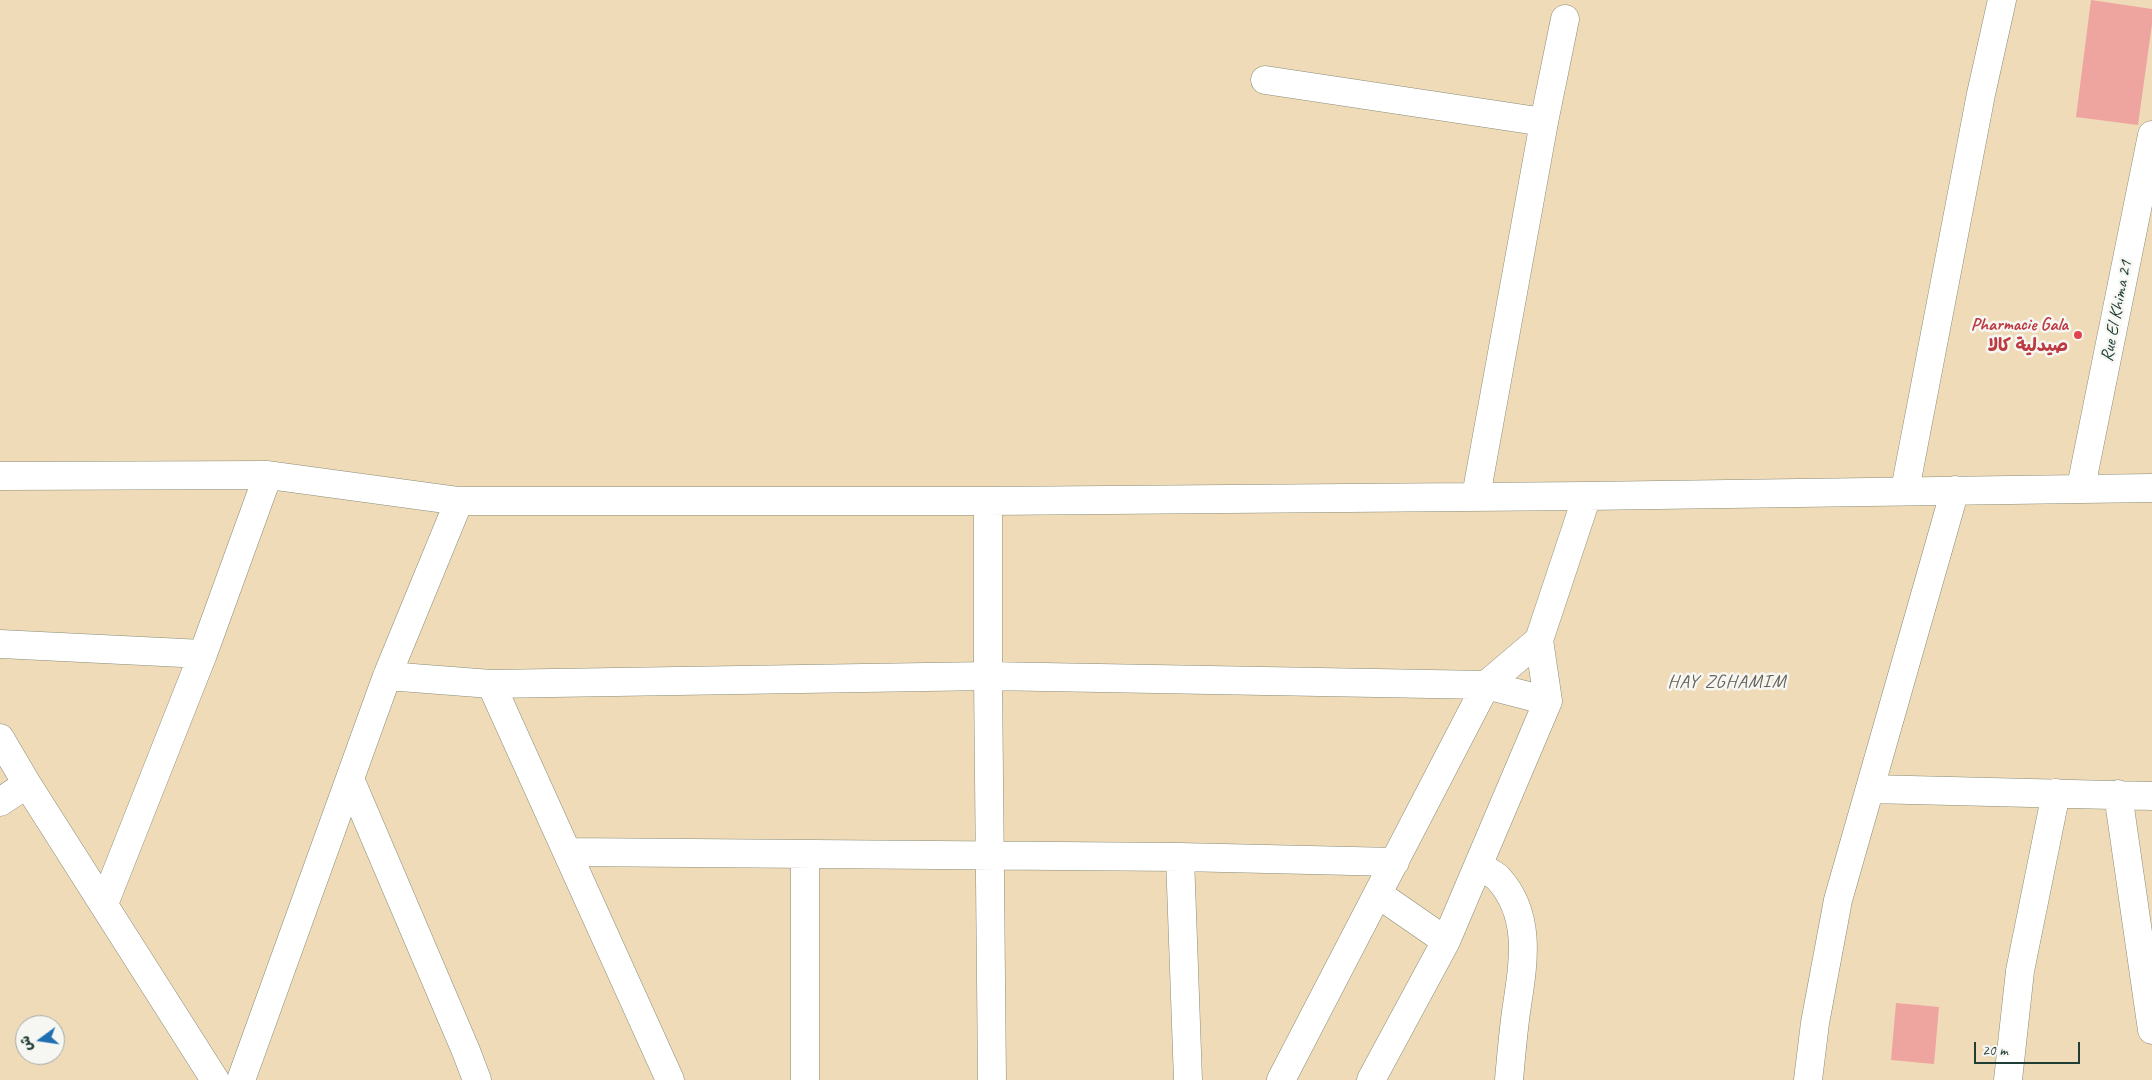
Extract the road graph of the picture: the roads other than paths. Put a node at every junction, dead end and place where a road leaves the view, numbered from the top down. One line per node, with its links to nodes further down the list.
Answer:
1 (2002, 0): 10 (street)
2 (1565, 19): 4 (street)
3 (1265, 80): 4 (street)
4 (1544, 122): 12 (street)
5 (2152, 135): 8 (street, Rue El Khima 21)
6 (268, 475): 7 (street); 14 (street); 18 (street)
7 (0, 476)
8 (2081, 487): 9 (street); 11 (street)
9 (2152, 488)
10 (1905, 490): 11 (street); 13 (street)
11 (1955, 490): 27 (street)
12 (1476, 496): 13 (street); 15 (street)
13 (1587, 496): 16 (street)
14 (459, 501): 15 (street); 19 (street)
15 (988, 501): 20 (street)
16 (1539, 640): 22 (street); 23 (street)
17 (0, 644): 18 (street)
18 (203, 654): 39 (street)
19 (387, 676): 21 (street); 25 (street)
20 (988, 676): 21 (street); 22 (street); 34 (street)
21 (491, 684): 32 (street)
22 (1486, 685): 23 (street); 36 (street)
23 (1548, 701): 37 (street)
24 (0, 738): 26 (street)
25 (350, 779): 43 (street); 45 (street)
26 (27, 784): 31 (street); 39 (street)
27 (1870, 789): 28 (street); 55 (street)
28 (2056, 794): 29 (street); 56 (street)
29 (2118, 794): 30 (street); 41 (street)
30 (2152, 796)
31 (0, 802)
32 (568, 852): 33 (street); 48 (street)
33 (805, 854): 34 (street); 49 (street)
34 (990, 855): 35 (street); 50 (street)
35 (1180, 857): 36 (street); 51 (street)
36 (1395, 862): 38 (street)
37 (1478, 866): 40 (street); 54 (street)
38 (1378, 894): 40 (street); 52 (street)
39 (104, 904): 44 (street)
40 (1446, 941): 53 (street)
41 (2147, 960): 42 (street)
42 (2152, 1030)
43 (466, 1051): 46 (street); 47 (street)
44 (216, 1080)
45 (241, 1080)
46 (455, 1080)
47 (476, 1080)
48 (670, 1080)
49 (805, 1080)
50 (992, 1080)
51 (1188, 1080)
52 (1281, 1080)
53 (1371, 1080)
54 (1509, 1080)
55 (1808, 1080)
56 (2008, 1080)

